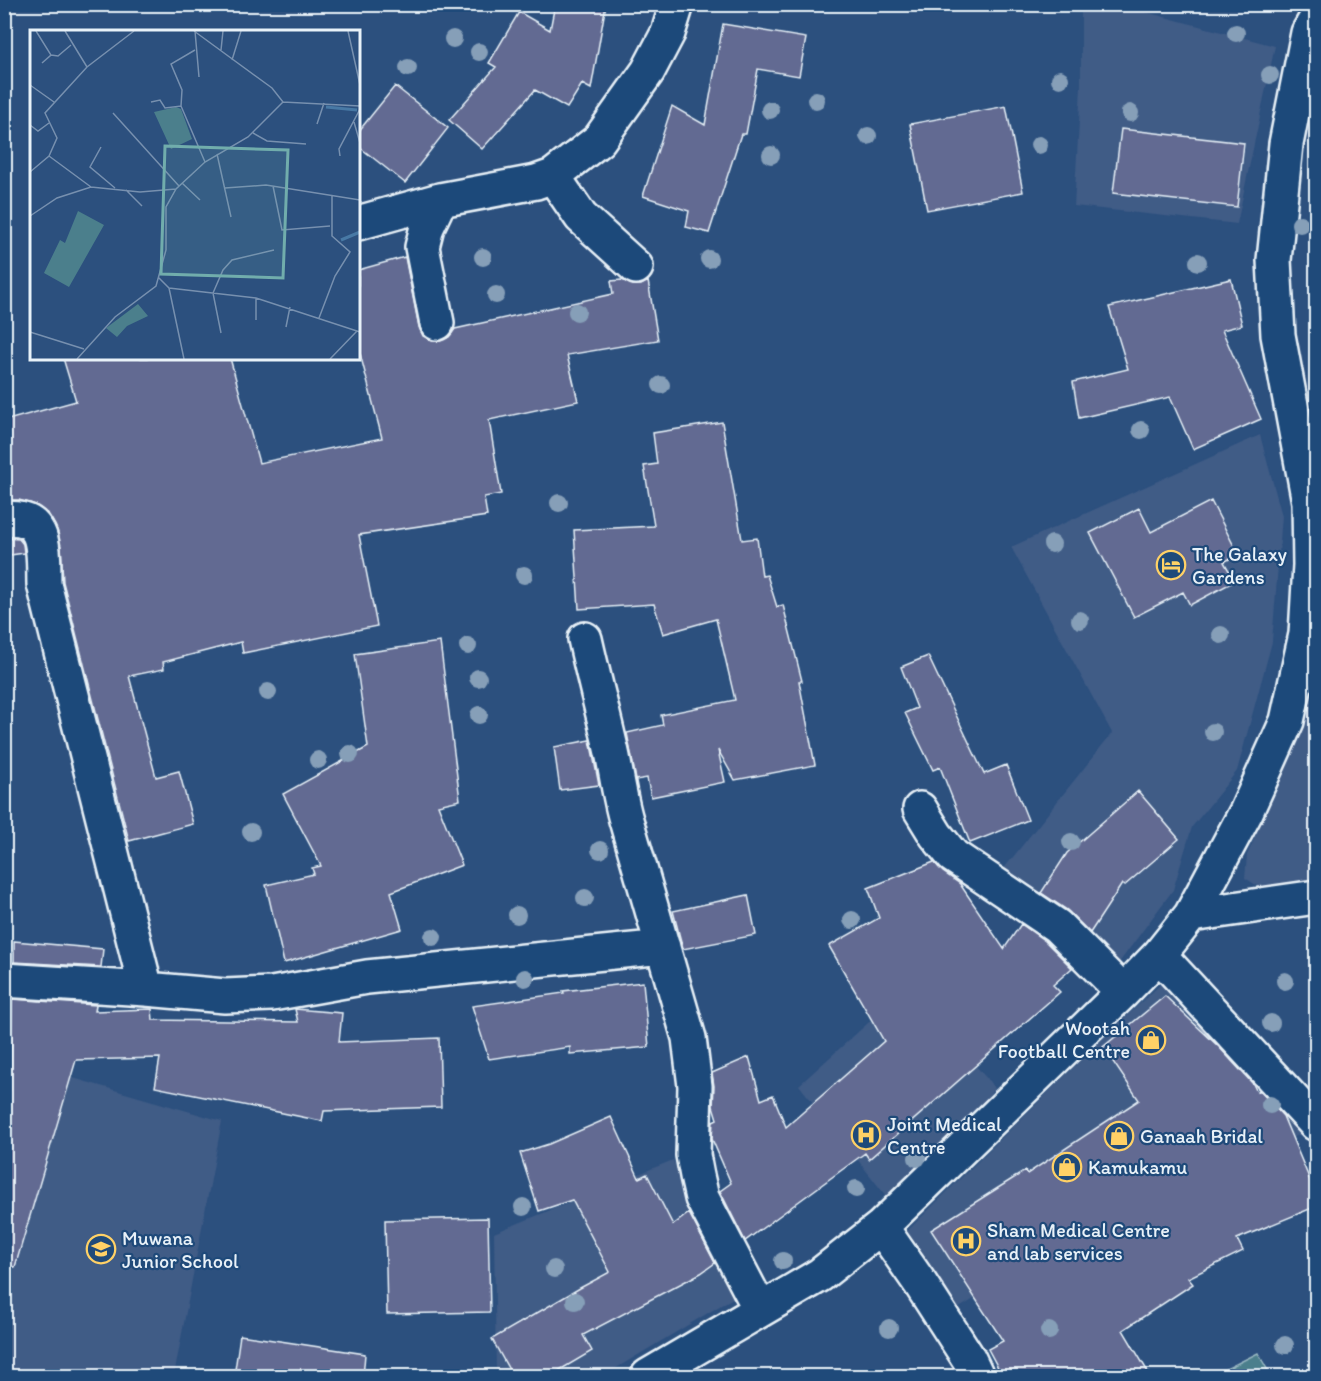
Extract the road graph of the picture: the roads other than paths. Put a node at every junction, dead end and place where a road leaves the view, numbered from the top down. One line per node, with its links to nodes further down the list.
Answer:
1 (677, 4): 3 (street)
2 (1317, 19): 12 (street)
3 (553, 176): 4 (street); 6 (street)
4 (440, 200): 5 (street); 7 (street)
5 (360, 222)
6 (636, 267)
7 (437, 323)
8 (4, 519): 16 (street)
9 (585, 639): 13 (street)
10 (920, 809): 17 (street)
11 (1317, 897): 12 (street)
12 (1191, 915): 14 (street)
13 (663, 947): 16 (street); 20 (street)
14 (1159, 955): 17 (street); 18 (street)
15 (4, 980): 16 (street)
16 (146, 989)
17 (1123, 992): 19 (street)
18 (1317, 1124)
19 (881, 1227): 20 (street); 22 (street)
20 (760, 1310): 21 (street)
21 (648, 1377)
22 (977, 1377)

